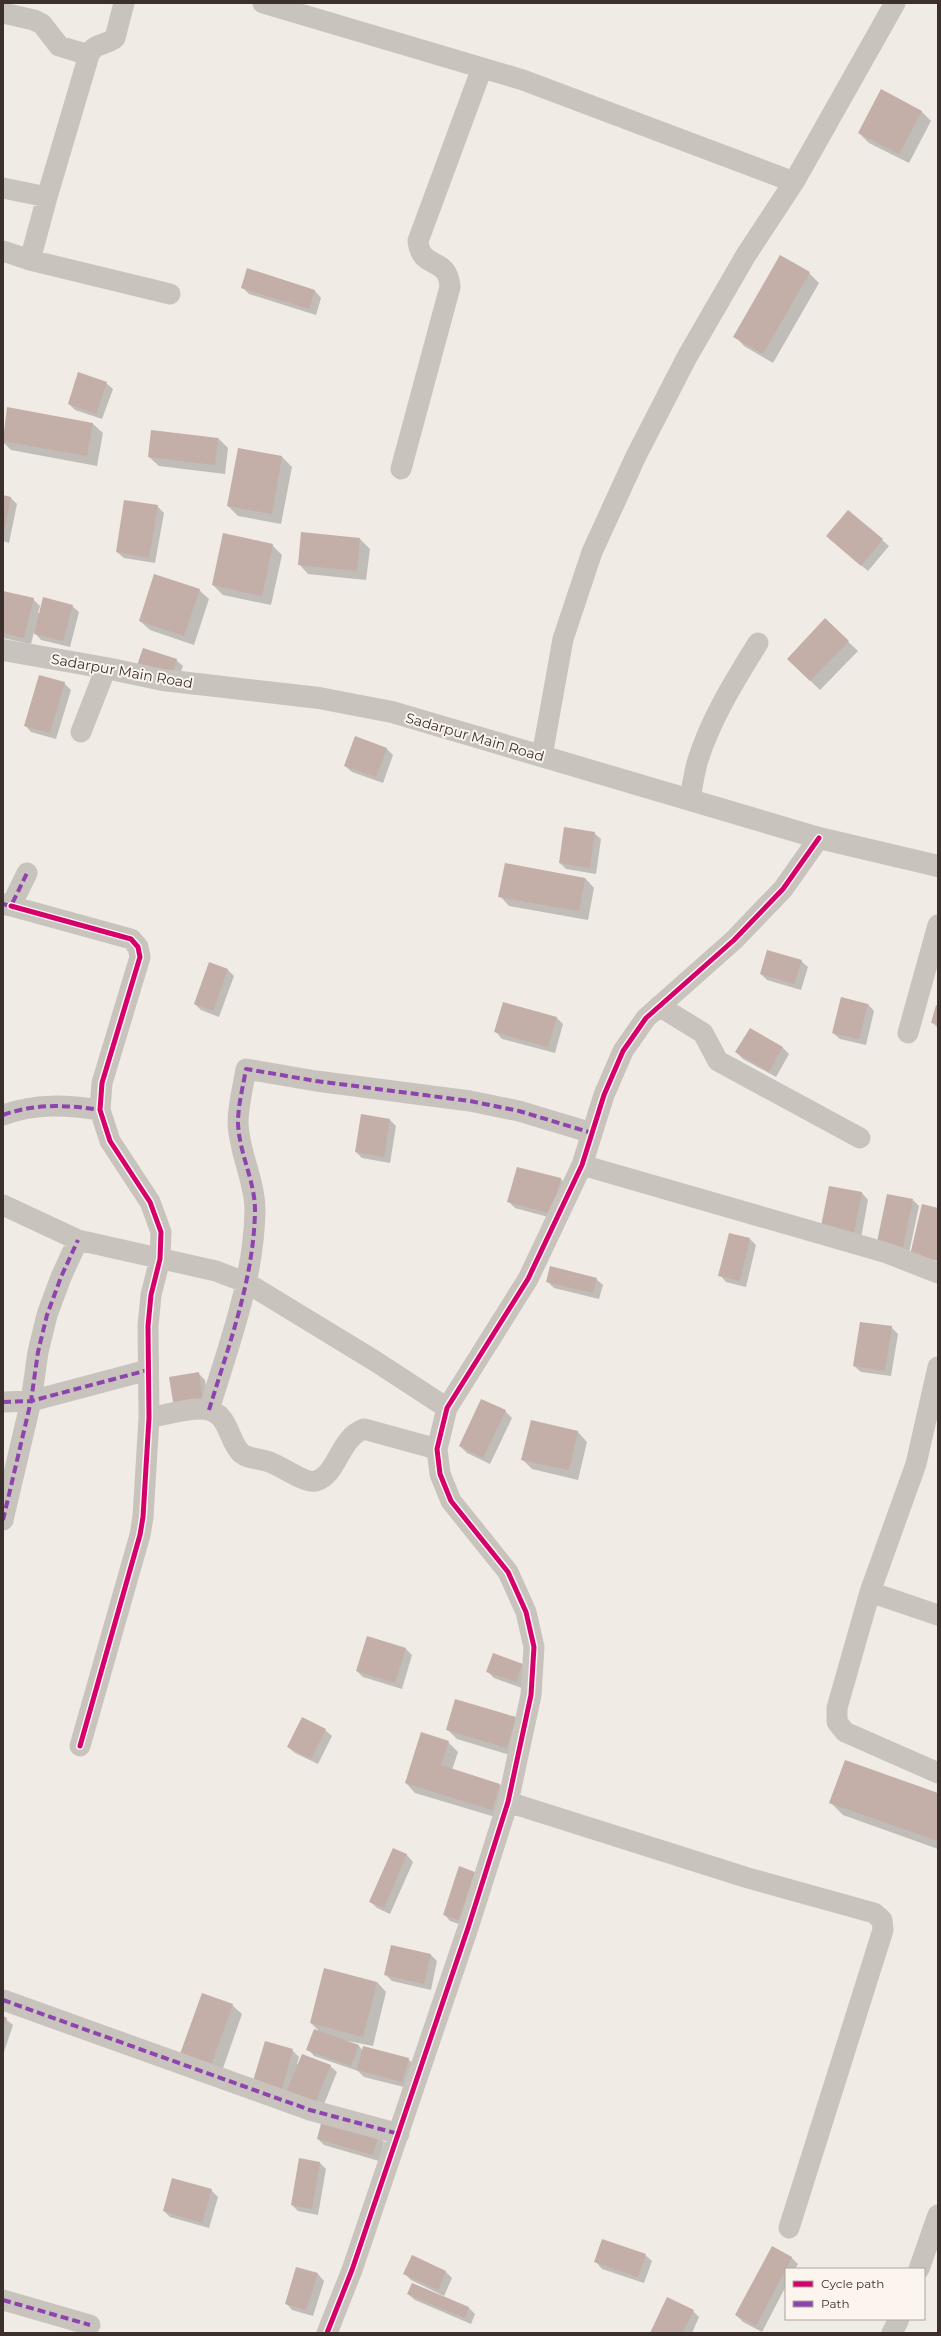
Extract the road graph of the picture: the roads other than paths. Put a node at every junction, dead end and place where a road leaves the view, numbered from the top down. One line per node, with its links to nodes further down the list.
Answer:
1 (124, 3): 5 (street)
2 (263, 3): 6 (street)
3 (896, 3): 7 (street)
4 (3, 13): 5 (street)
5 (89, 55): 9 (street)
6 (482, 68): 7 (street); 13 (street)
7 (794, 182): 18 (street)
8 (3, 188): 9 (street)
9 (47, 197): 11 (street)
10 (3, 251): 11 (street)
11 (30, 260): 12 (street)
12 (170, 294)
13 (401, 469)
14 (758, 642): 19 (street)
15 (3, 650): 16 (street, Sadarpur Main Road)
16 (106, 668): 17 (street); 18 (street, Sadarpur Main Road)
17 (81, 732)
18 (542, 756): 19 (street, Sadarpur Main Road)
19 (690, 799): 20 (street, Sadarpur Main Road)
20 (819, 838): 21 (street, Sadarpur Main Road); 25 (street)
21 (938, 866)
22 (27, 873): 23 (street)
23 (7, 905): 27 (street)
24 (938, 924): 26 (street)
25 (659, 1006): 29 (street); 30 (street)
26 (908, 1033)
27 (100, 1110): 28 (street); 34 (street)
28 (3, 1116)
29 (592, 1132): 31 (street); 36 (street)
30 (860, 1138)
31 (582, 1165): 35 (street); 41 (street)
32 (3, 1205): 33 (street)
33 (78, 1240): 34 (street); 39 (street)
34 (160, 1259): 36 (street); 38 (street)
35 (938, 1273)
36 (247, 1283): 41 (street); 42 (street)
37 (938, 1367): 46 (street)
38 (148, 1370): 39 (street); 43 (street)
39 (31, 1401): 40 (street); 45 (street)
40 (3, 1402)
41 (447, 1408): 44 (street)
42 (209, 1410): 43 (street); 44 (street)
43 (149, 1418): 48 (street)
44 (437, 1449): 50 (street)
45 (3, 1520)
46 (870, 1592): 47 (street); 49 (street)
47 (938, 1615)
48 (80, 1746)
49 (938, 1773)
50 (508, 1802): 52 (street); 54 (street)
51 (3, 2000): 52 (street)
52 (399, 2134): 59 (street)
53 (938, 2215): 55 (street)
54 (789, 2228)
55 (919, 2268)
56 (3, 2300): 58 (street)
57 (898, 2320): 60 (street)
58 (90, 2325)
59 (327, 2333)
60 (892, 2333)

